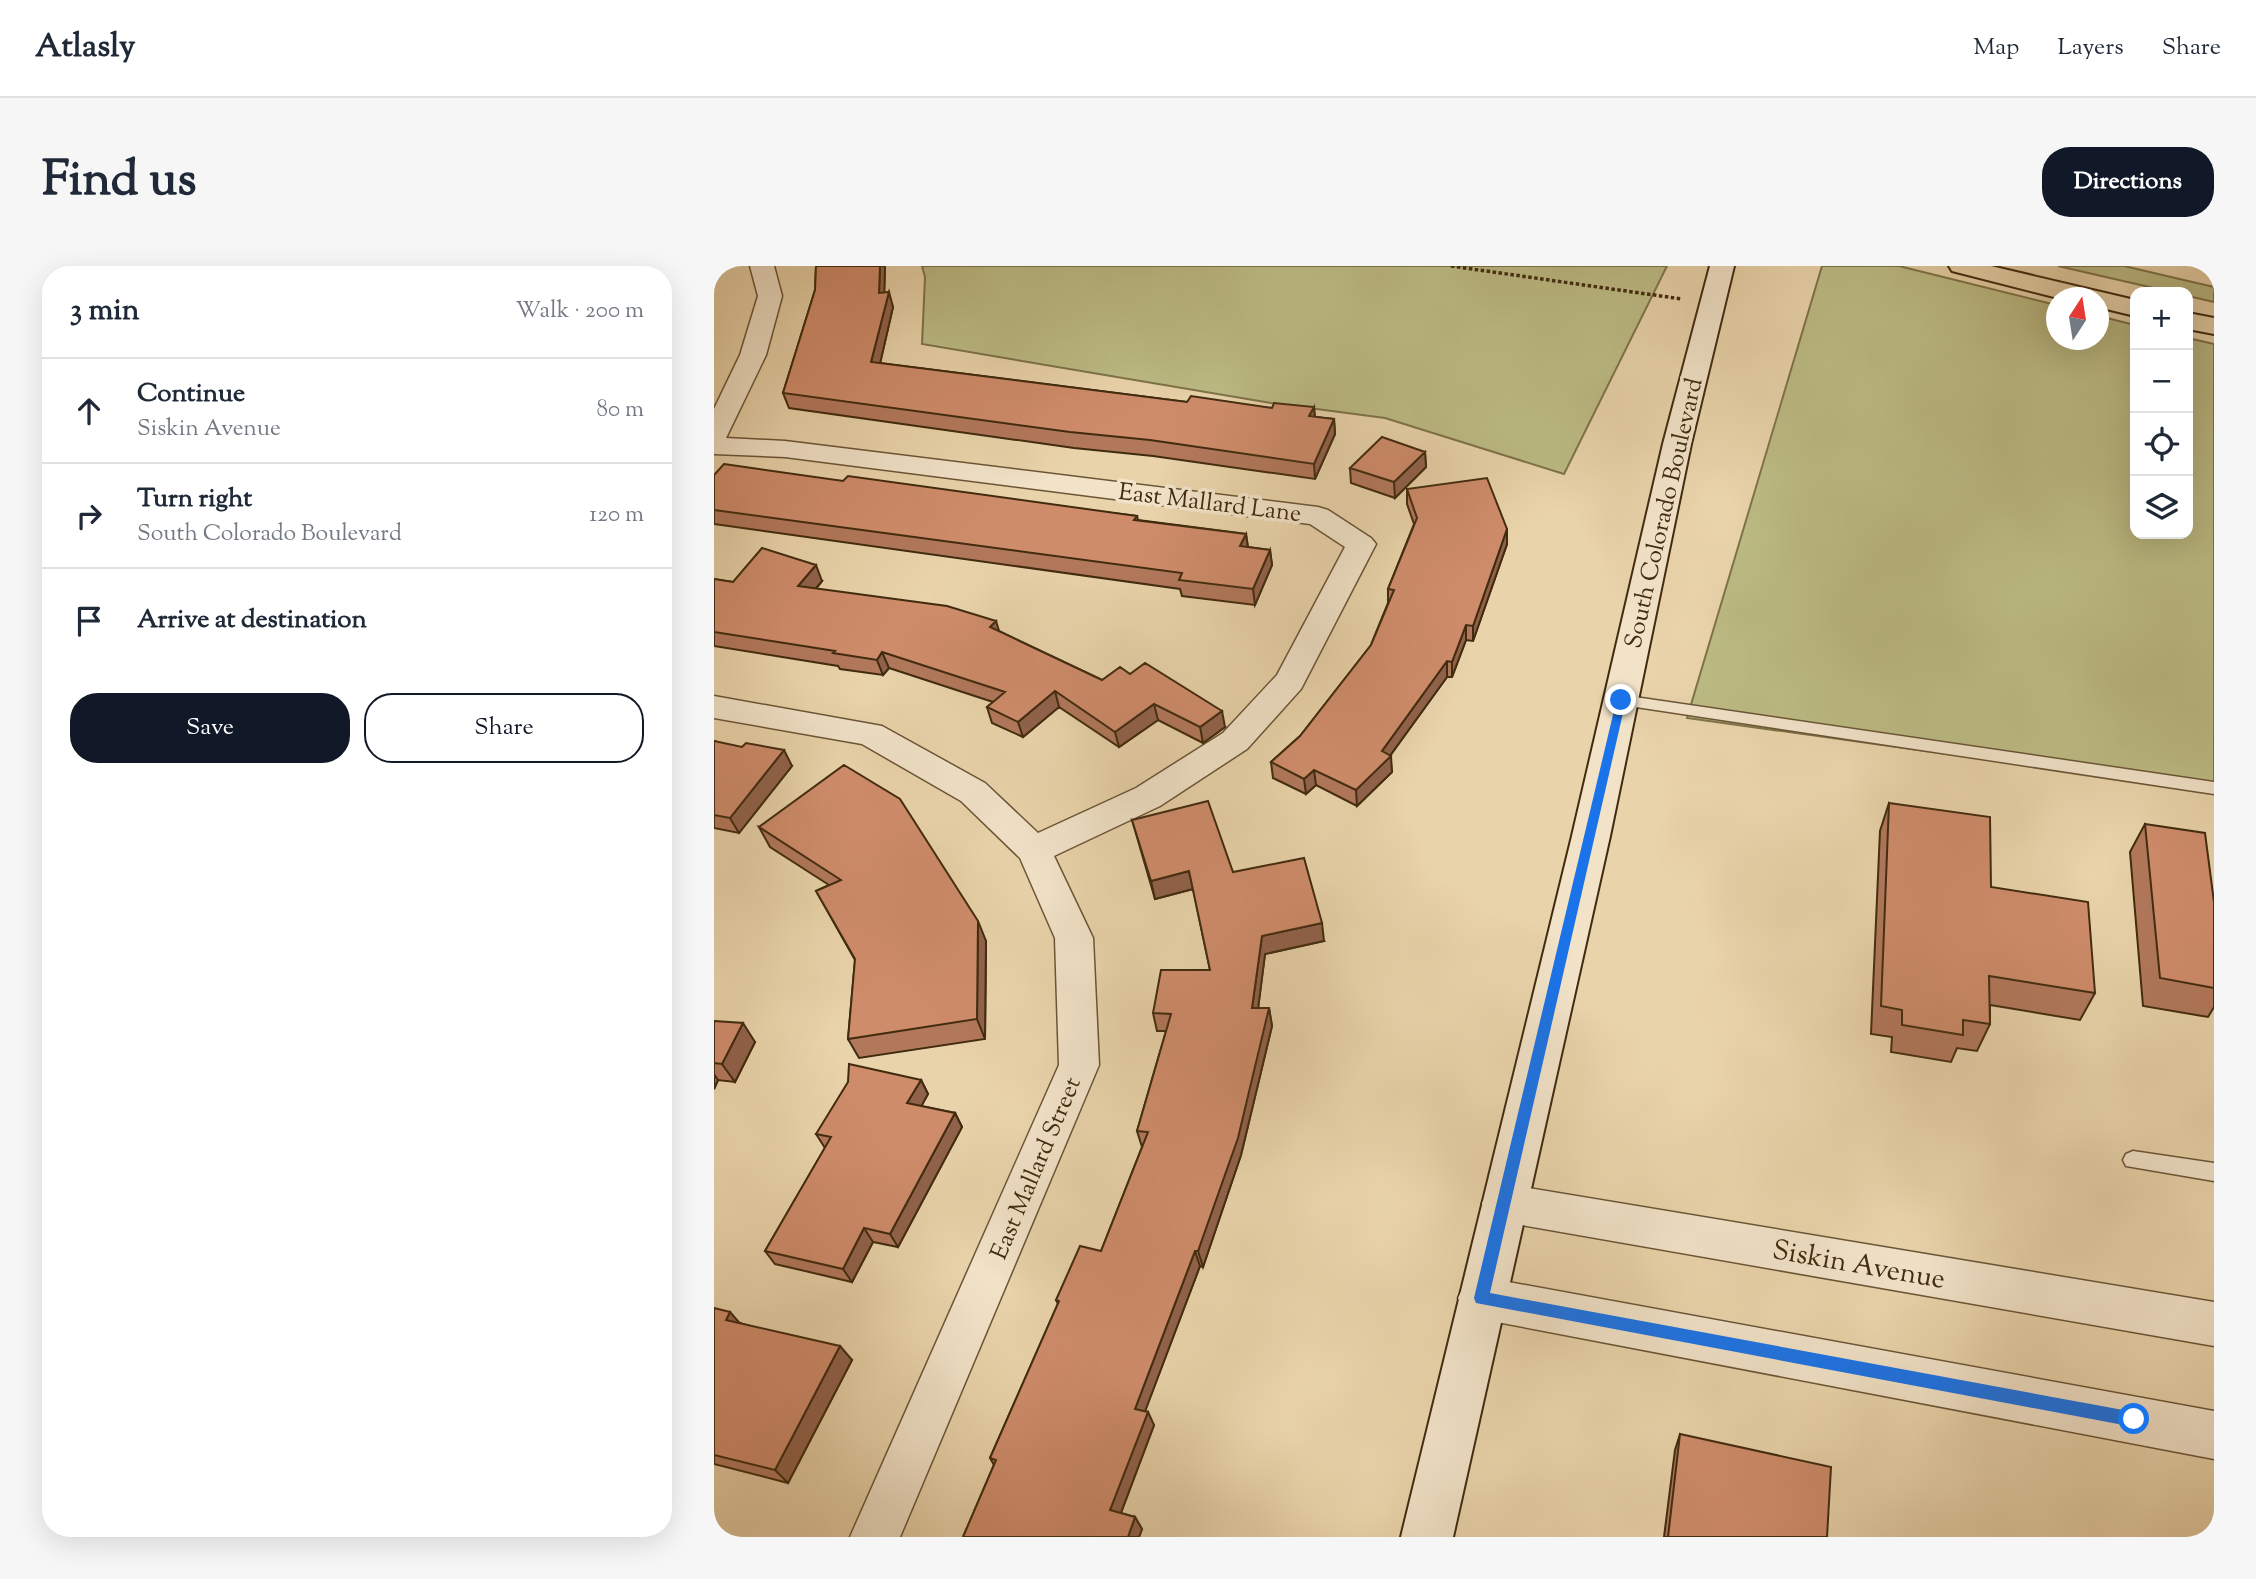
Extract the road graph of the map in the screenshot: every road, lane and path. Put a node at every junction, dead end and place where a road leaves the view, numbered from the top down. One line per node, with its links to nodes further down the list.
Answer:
1 (762, 266): 11 (street)
2 (1451, 266): 7 (path)
3 (1721, 266): 7 (main road, South Colorado Boulevard)
4 (1961, 266): 5 (highway)
5 (2046, 287)
6 (2109, 302): 8 (highway)
7 (1713, 304): 13 (main road, South Colorado Boulevard)
8 (2130, 307)
9 (2193, 322): 10 (highway)
10 (2214, 326)
11 (714, 436)
12 (714, 446): 16 (street, East Mallard Lane)
13 (1621, 700): 15 (lane); 19 (main road, South Colorado Boulevard)
14 (714, 707): 16 (street, East Mallard Street)
15 (2214, 788)
16 (1034, 850): 23 (street, East Mallard Street)
17 (2133, 1160): 18 (lane)
18 (2214, 1172)
19 (1504, 1203): 20 (main road, South Colorado Boulevard); 21 (street, Siskin Avenue)
20 (1481, 1298): 22 (street); 24 (main road, South Colorado Boulevard)
21 (2214, 1324)
22 (2214, 1435)
23 (875, 1537)
24 (1427, 1537)

